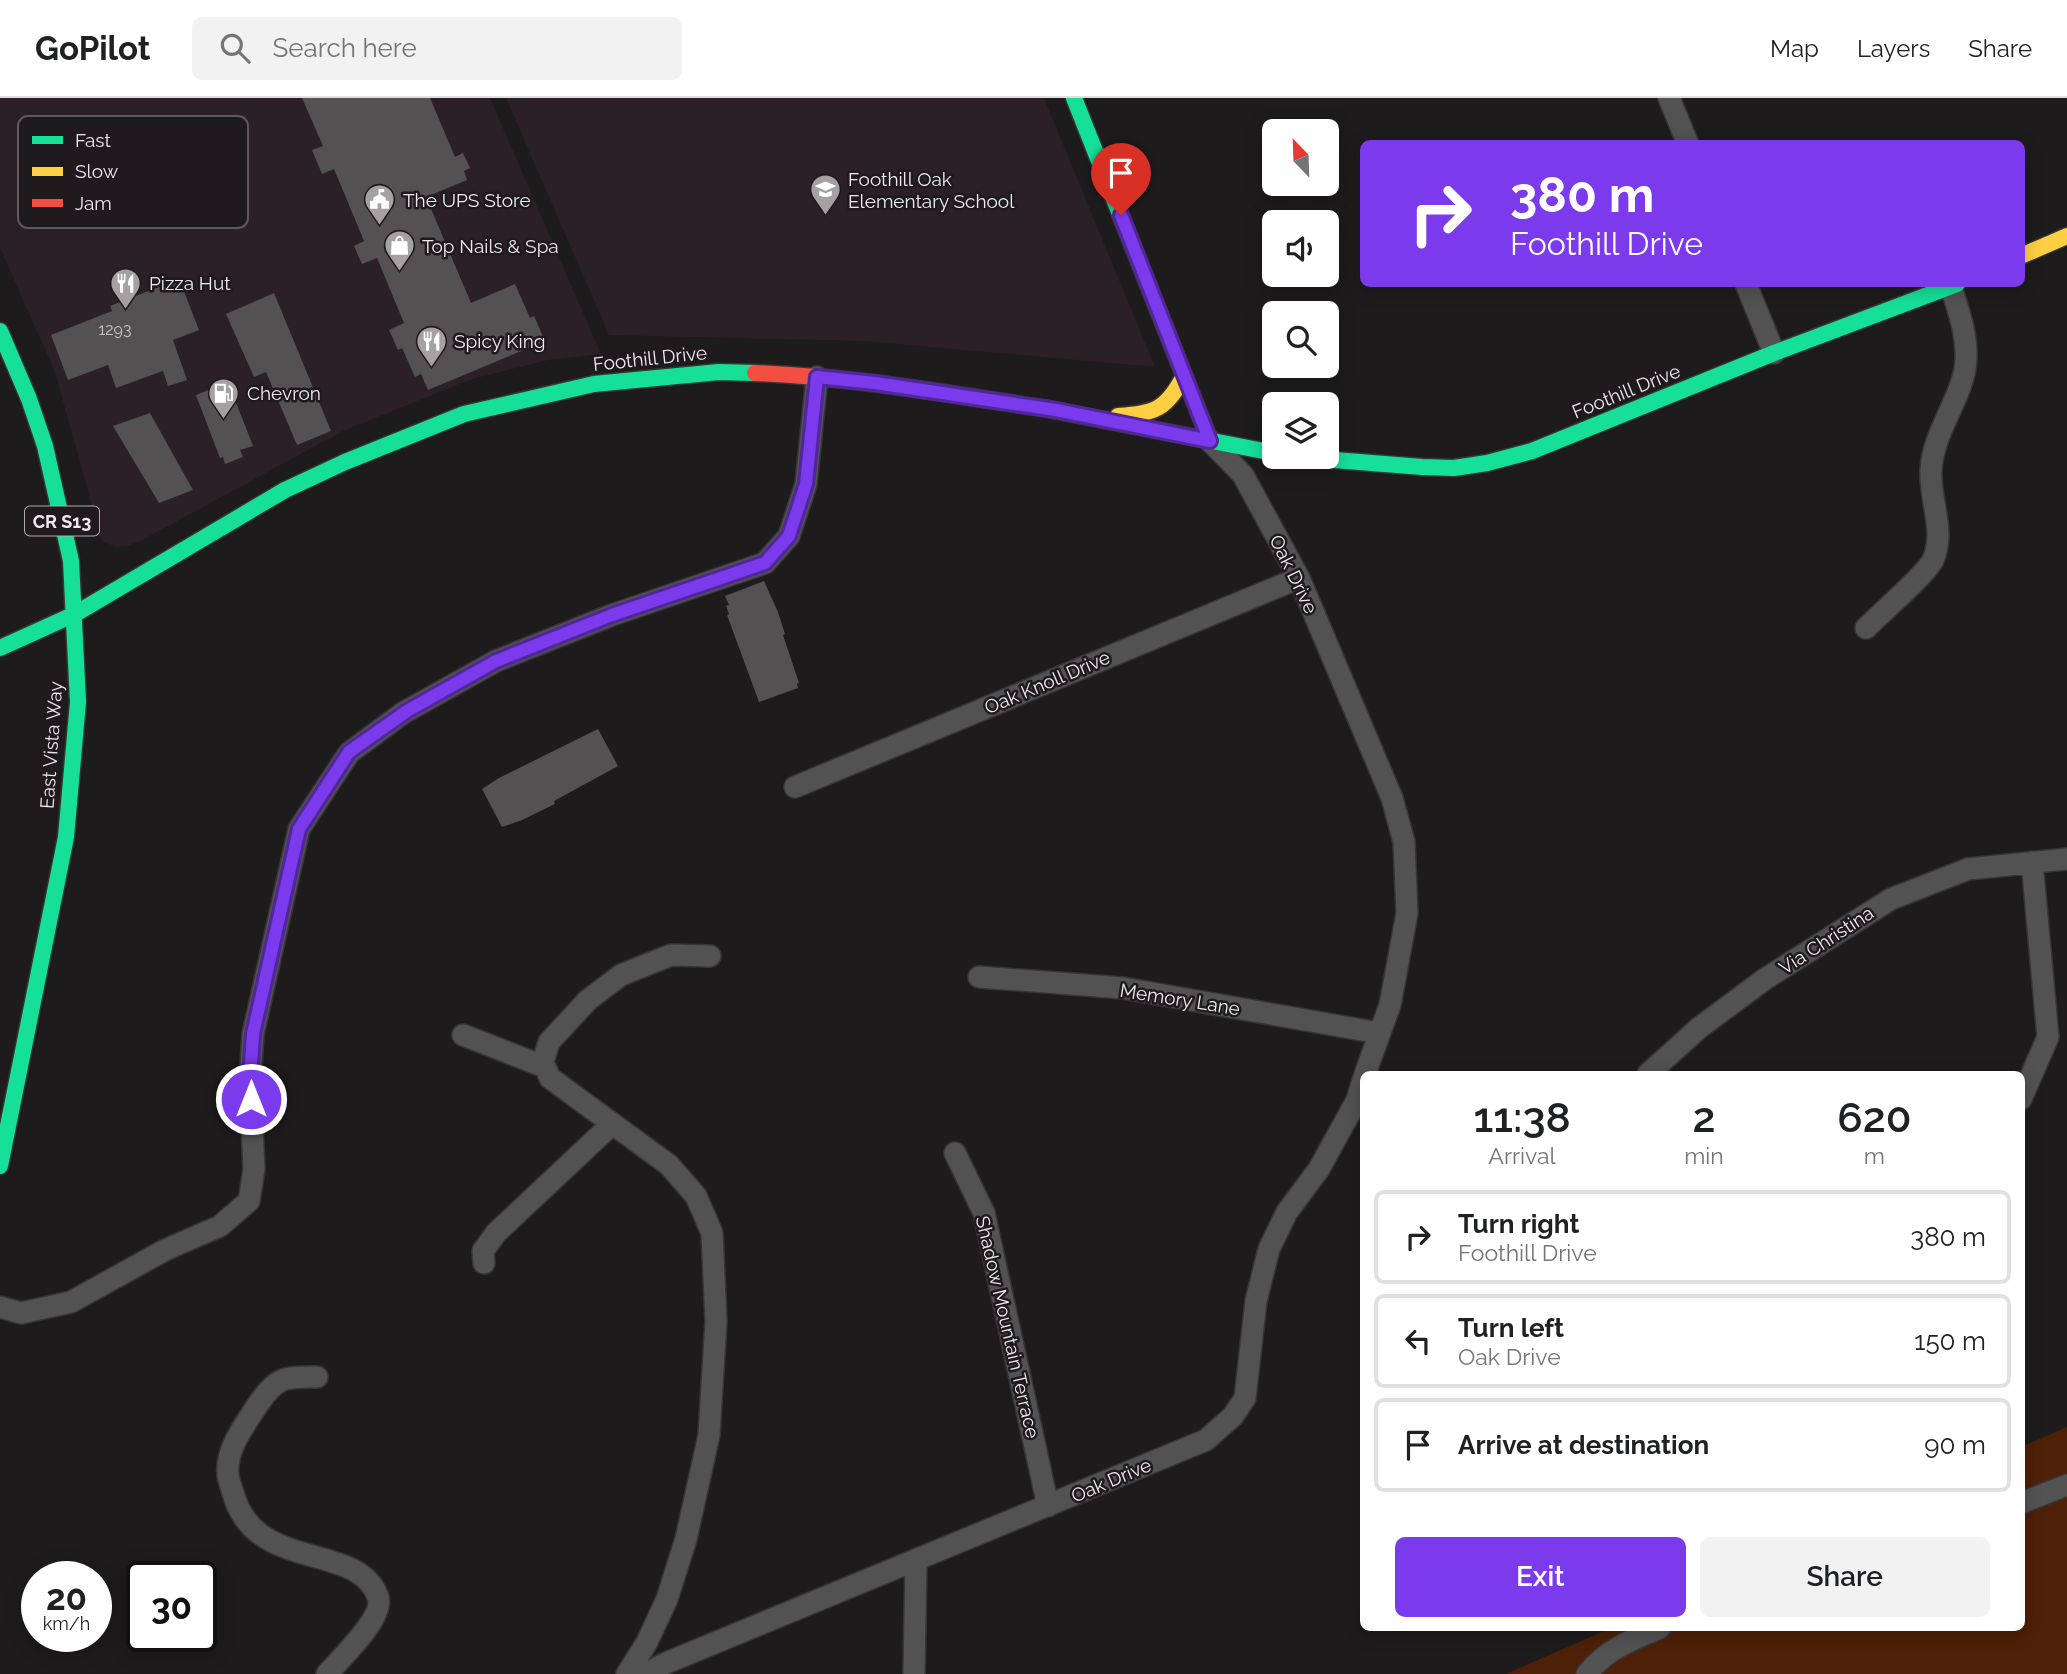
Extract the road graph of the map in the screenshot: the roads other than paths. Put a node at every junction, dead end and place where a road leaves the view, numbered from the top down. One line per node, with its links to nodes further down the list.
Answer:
1 (1074, 98): 11 (street, Oak Drive)
2 (1669, 98): 3 (street)
3 (1686, 140)
4 (2067, 236): 5 (street)
5 (2025, 254)
6 (1747, 287): 10 (street)
7 (1949, 287): 10 (street, Foothill Drive)
8 (1954, 287): 19 (street)
9 (0, 331): 18 (street, East Vista Way / CR S13)
10 (1774, 354): 16 (street, Foothill Drive)
11 (1184, 376): 13 (street); 14 (street, Oak Drive)
12 (817, 377): 13 (street, Foothill Drive); 18 (street, Foothill Drive); 37 (street)
13 (1093, 419): 14 (street, Foothill Drive)
14 (1210, 441): 15 (street, Foothill Drive); 17 (street, Oak Drive)
15 (1262, 451)
16 (1339, 460)
17 (1299, 578): 21 (street, Oak Knoll Drive); 26 (street, Oak Drive)
18 (75, 614): 20 (street, Foothill Drive); 35 (street, East Vista Way / CR S13)
19 (1866, 628)
20 (0, 648)
21 (795, 787)
22 (2067, 859): 23 (street, Via Christina)
23 (2032, 862): 30 (street, Via Christina); 32 (street)
24 (710, 956): 28 (street)
25 (979, 977): 26 (street, Memory Lane)
26 (1379, 1033): 29 (street, Oak Drive)
27 (463, 1035): 28 (street)
28 (545, 1067): 33 (street)
29 (1366, 1071)
30 (1651, 1071)
31 (1360, 1090): 41 (street, Oak Drive)
32 (2025, 1090)
33 (612, 1124): 36 (street); 45 (street)
34 (955, 1153): 41 (street, Shadow Mountain Terrace)
35 (0, 1166)
36 (484, 1264)
37 (0, 1307)
38 (317, 1377): 44 (street)
39 (2067, 1485): 40 (street)
40 (2025, 1501)
41 (1048, 1506): 42 (street, Oak Drive)
42 (916, 1560): 46 (street, Oak Drive); 47 (street)
43 (1653, 1631): 48 (street)
44 (327, 1674)
45 (627, 1674)
46 (645, 1674)
47 (914, 1674)
48 (1587, 1674)

